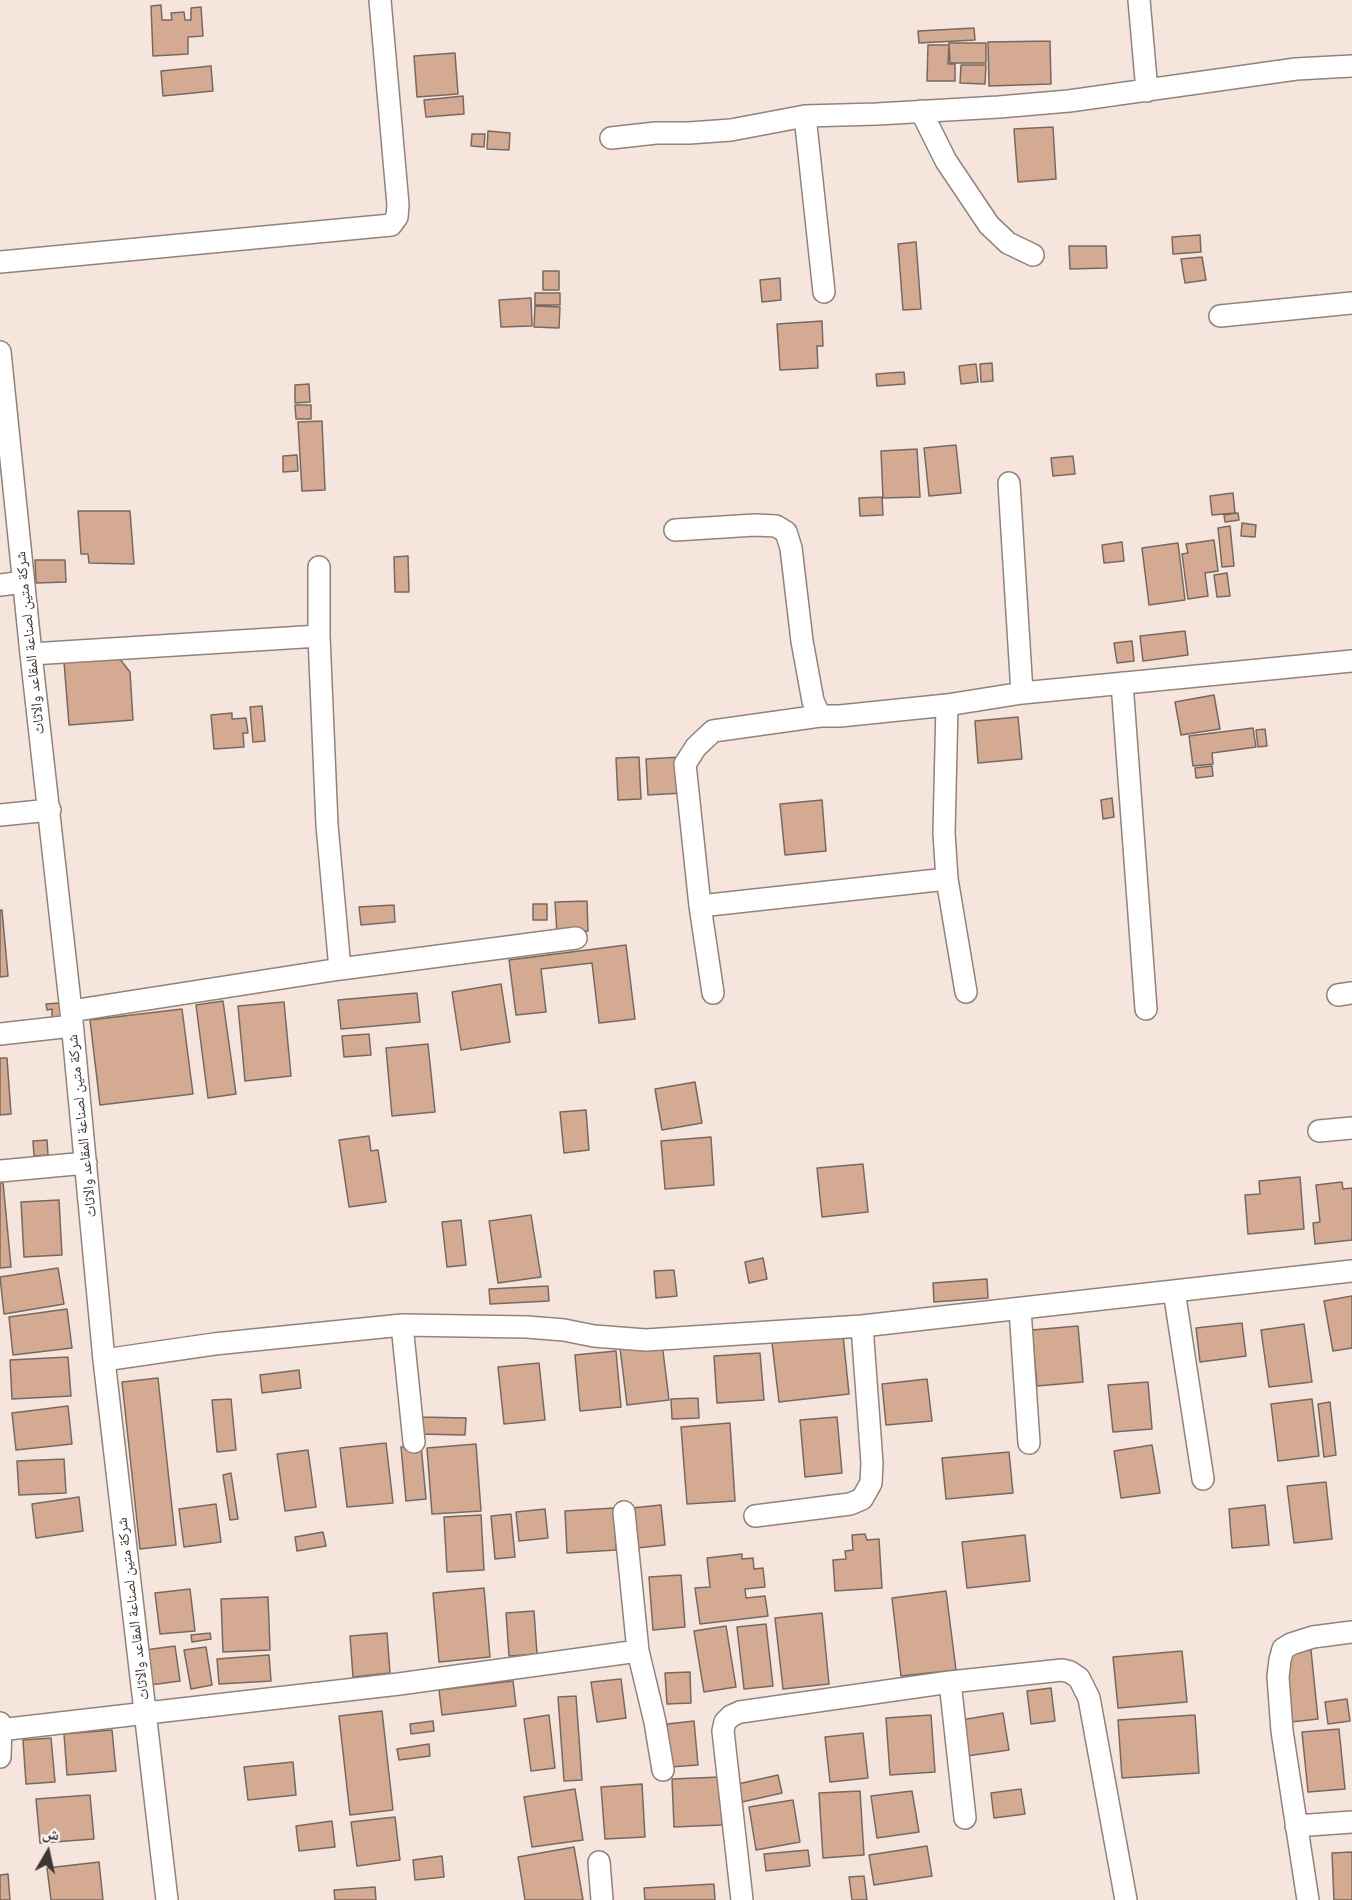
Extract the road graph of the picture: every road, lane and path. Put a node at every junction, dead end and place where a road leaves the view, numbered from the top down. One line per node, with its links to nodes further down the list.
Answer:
1 (380, 0): 9 (street)
2 (1139, 0): 4 (street)
3 (1352, 66): 4 (street)
4 (1147, 91): 5 (street)
5 (921, 111): 6 (street); 8 (street)
6 (805, 116): 7 (street); 10 (street)
7 (611, 138)
8 (1033, 255)
9 (0, 262)
10 (824, 292)
11 (1352, 303): 12 (street)
12 (1220, 316)
13 (0, 351): 17 (street, شركة متين لصناعة المقاعد والاثاث)
14 (1009, 483): 23 (street)
15 (675, 530): 25 (street)
16 (319, 567): 19 (street)
17 (23, 582): 18 (street); 20 (street, شركة متين لصناعة المقاعد والاثاث)
18 (0, 585)
19 (319, 636): 20 (street); 31 (street)
20 (31, 654): 26 (street, شركة متين لصناعة المقاعد والاثاث)
21 (1352, 661): 22 (street)
22 (1122, 683): 23 (street); 34 (street)
23 (1022, 693): 24 (street)
24 (947, 705): 25 (street); 28 (street)
25 (820, 716): 29 (street)
26 (50, 810): 27 (street); 35 (street, شركة متين لصناعة المقاعد والاثاث)
27 (0, 815)
28 (947, 879): 29 (street); 32 (street)
29 (700, 906): 33 (street)
30 (576, 938): 31 (street)
31 (340, 969): 35 (street)
32 (966, 992)
33 (713, 993)
34 (1146, 1009)
35 (72, 1019): 36 (street); 39 (street, شركة متين لصناعة المقاعد والاثاث)
36 (0, 1034)
37 (1352, 1128): 38 (street)
38 (1319, 1131)
39 (86, 1163): 40 (street); 46 (street, شركة متين لصناعة المقاعد والاثاث)
40 (0, 1171)
41 (1352, 1271): 42 (street)
42 (1174, 1291): 43 (street); 49 (street)
43 (1020, 1309): 45 (street); 48 (street)
44 (402, 1325): 45 (street); 46 (street); 47 (street)
45 (862, 1326): 51 (street)
46 (104, 1360): 55 (street, شركة متين لصناعة المقاعد والاثاث)
47 (414, 1442)
48 (1029, 1443)
49 (1203, 1479)
50 (624, 1512): 53 (street)
51 (755, 1516)
52 (1352, 1632): 61 (street)
53 (638, 1651): 55 (street); 58 (street)
54 (950, 1682): 59 (street); 65 (street); 66 (street)
55 (145, 1712): 56 (street); 63 (street, شركة متين لصناعة المقاعد والاثاث)
56 (0, 1725): 57 (street)
57 (0, 1757)
58 (663, 1770)
59 (965, 1818)
60 (1352, 1822): 61 (street)
61 (1296, 1826): 67 (street)
62 (599, 1862): 64 (street)
63 (167, 1900)
64 (602, 1900)
65 (742, 1900)
66 (1126, 1900)
67 (1308, 1900)

